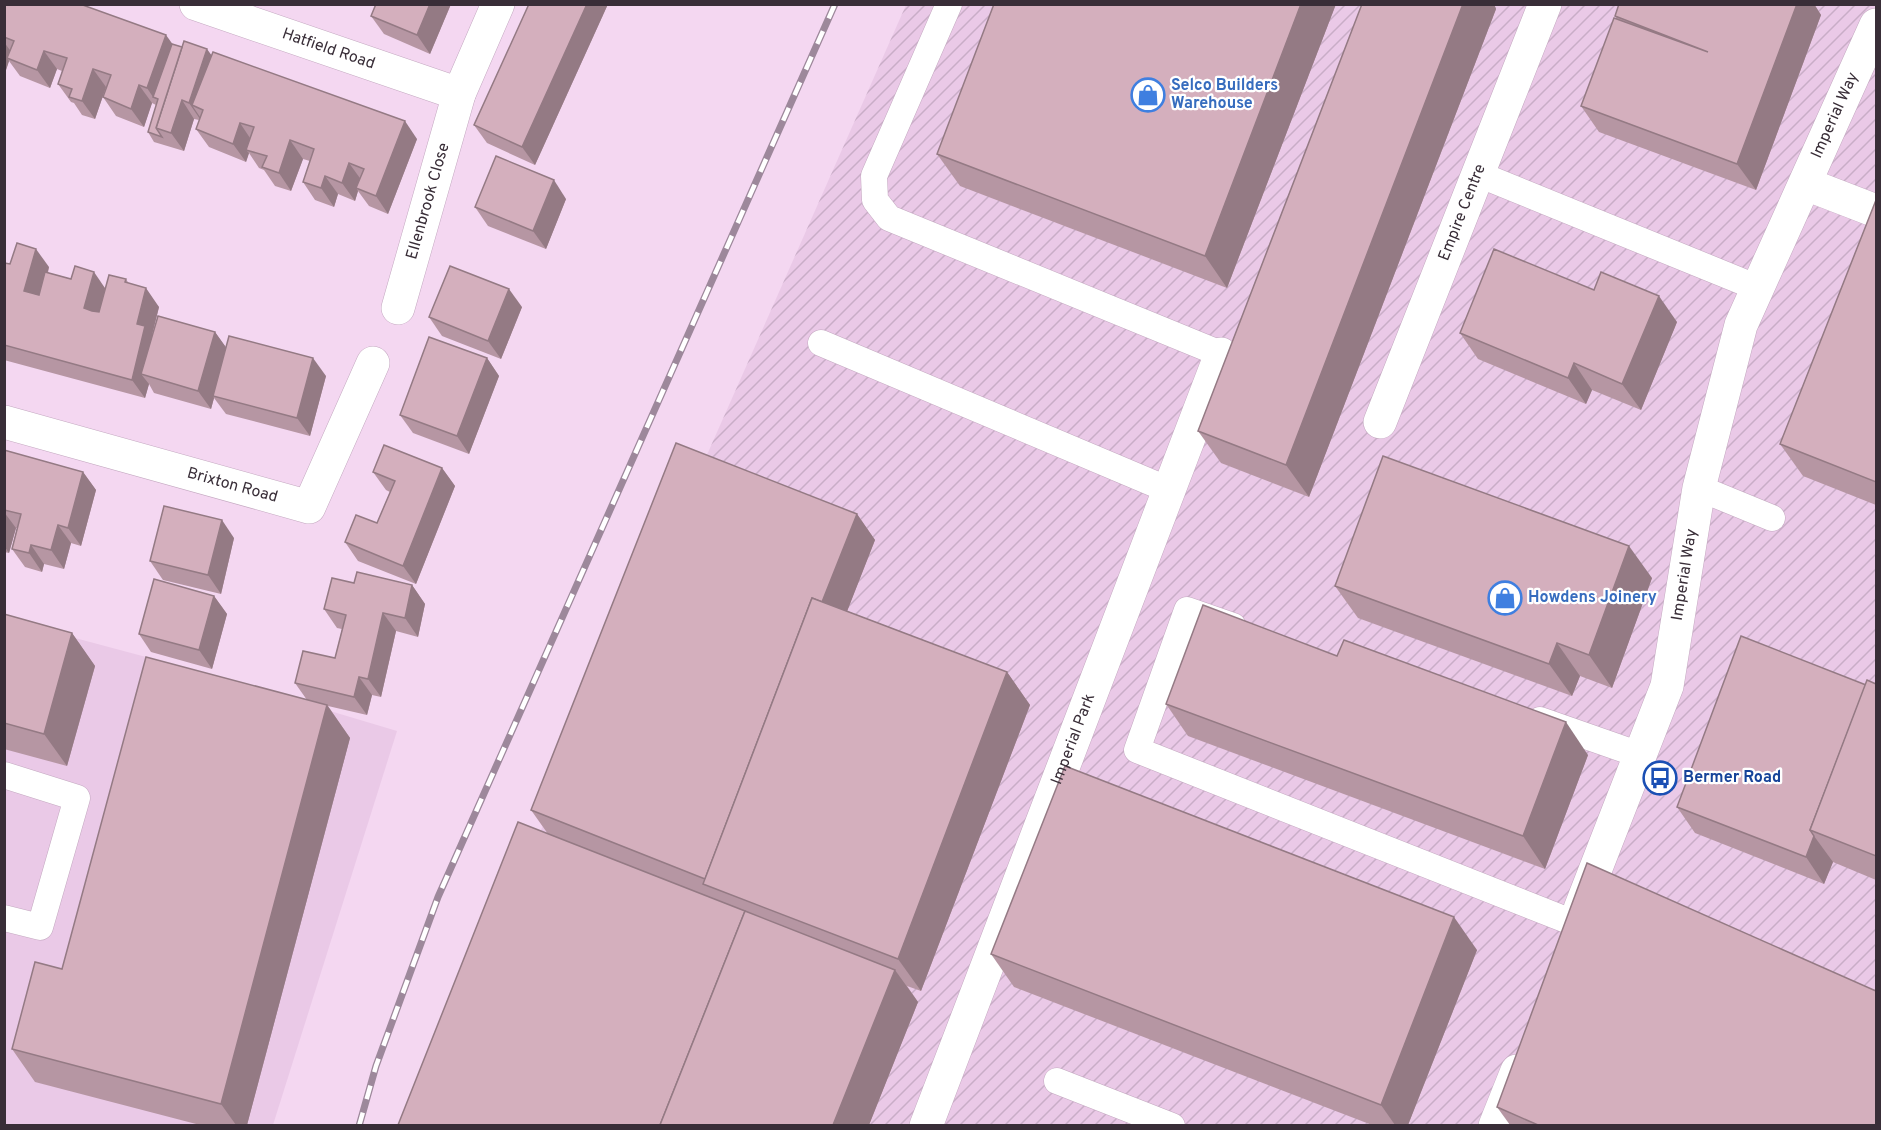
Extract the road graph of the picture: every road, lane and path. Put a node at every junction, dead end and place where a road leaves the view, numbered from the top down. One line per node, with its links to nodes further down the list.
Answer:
1 (196, 4): 6 (street, Hatfield Road)
2 (498, 4): 6 (street, Ellenbrook Close)
3 (949, 4): 13 (lane)
4 (1545, 4): 7 (street, Empire Centre)
5 (1876, 25): 8 (street, Imperial Way)
6 (459, 94): 11 (street, Ellenbrook Close)
7 (1478, 174): 10 (lane); 16 (street, Empire Centre)
8 (1806, 184): 9 (street); 10 (street, Imperial Way)
9 (1876, 211)
10 (1758, 288): 17 (street, Imperial Way)
11 (398, 308)
12 (820, 343): 18 (lane)
13 (1221, 354): 18 (street, Imperial Park)
14 (373, 363): 15 (street, Brixton Road)
15 (4, 422)
16 (1380, 422)
17 (1699, 488): 19 (lane); 22 (street, Imperial Way)
18 (1169, 490): 29 (street, Imperial Park)
19 (1772, 518)
20 (1251, 632): 25 (lane)
21 (1520, 713): 22 (lane)
22 (1640, 755): 25 (street, Imperial Way)
23 (4, 775): 24 (lane)
24 (4, 918)
25 (1574, 923): 26 (street, Imperial Way)
26 (1562, 955)
27 (1529, 1040): 31 (street)
28 (1057, 1081): 30 (lane)
29 (926, 1125)
30 (1172, 1125)
31 (1496, 1125)

